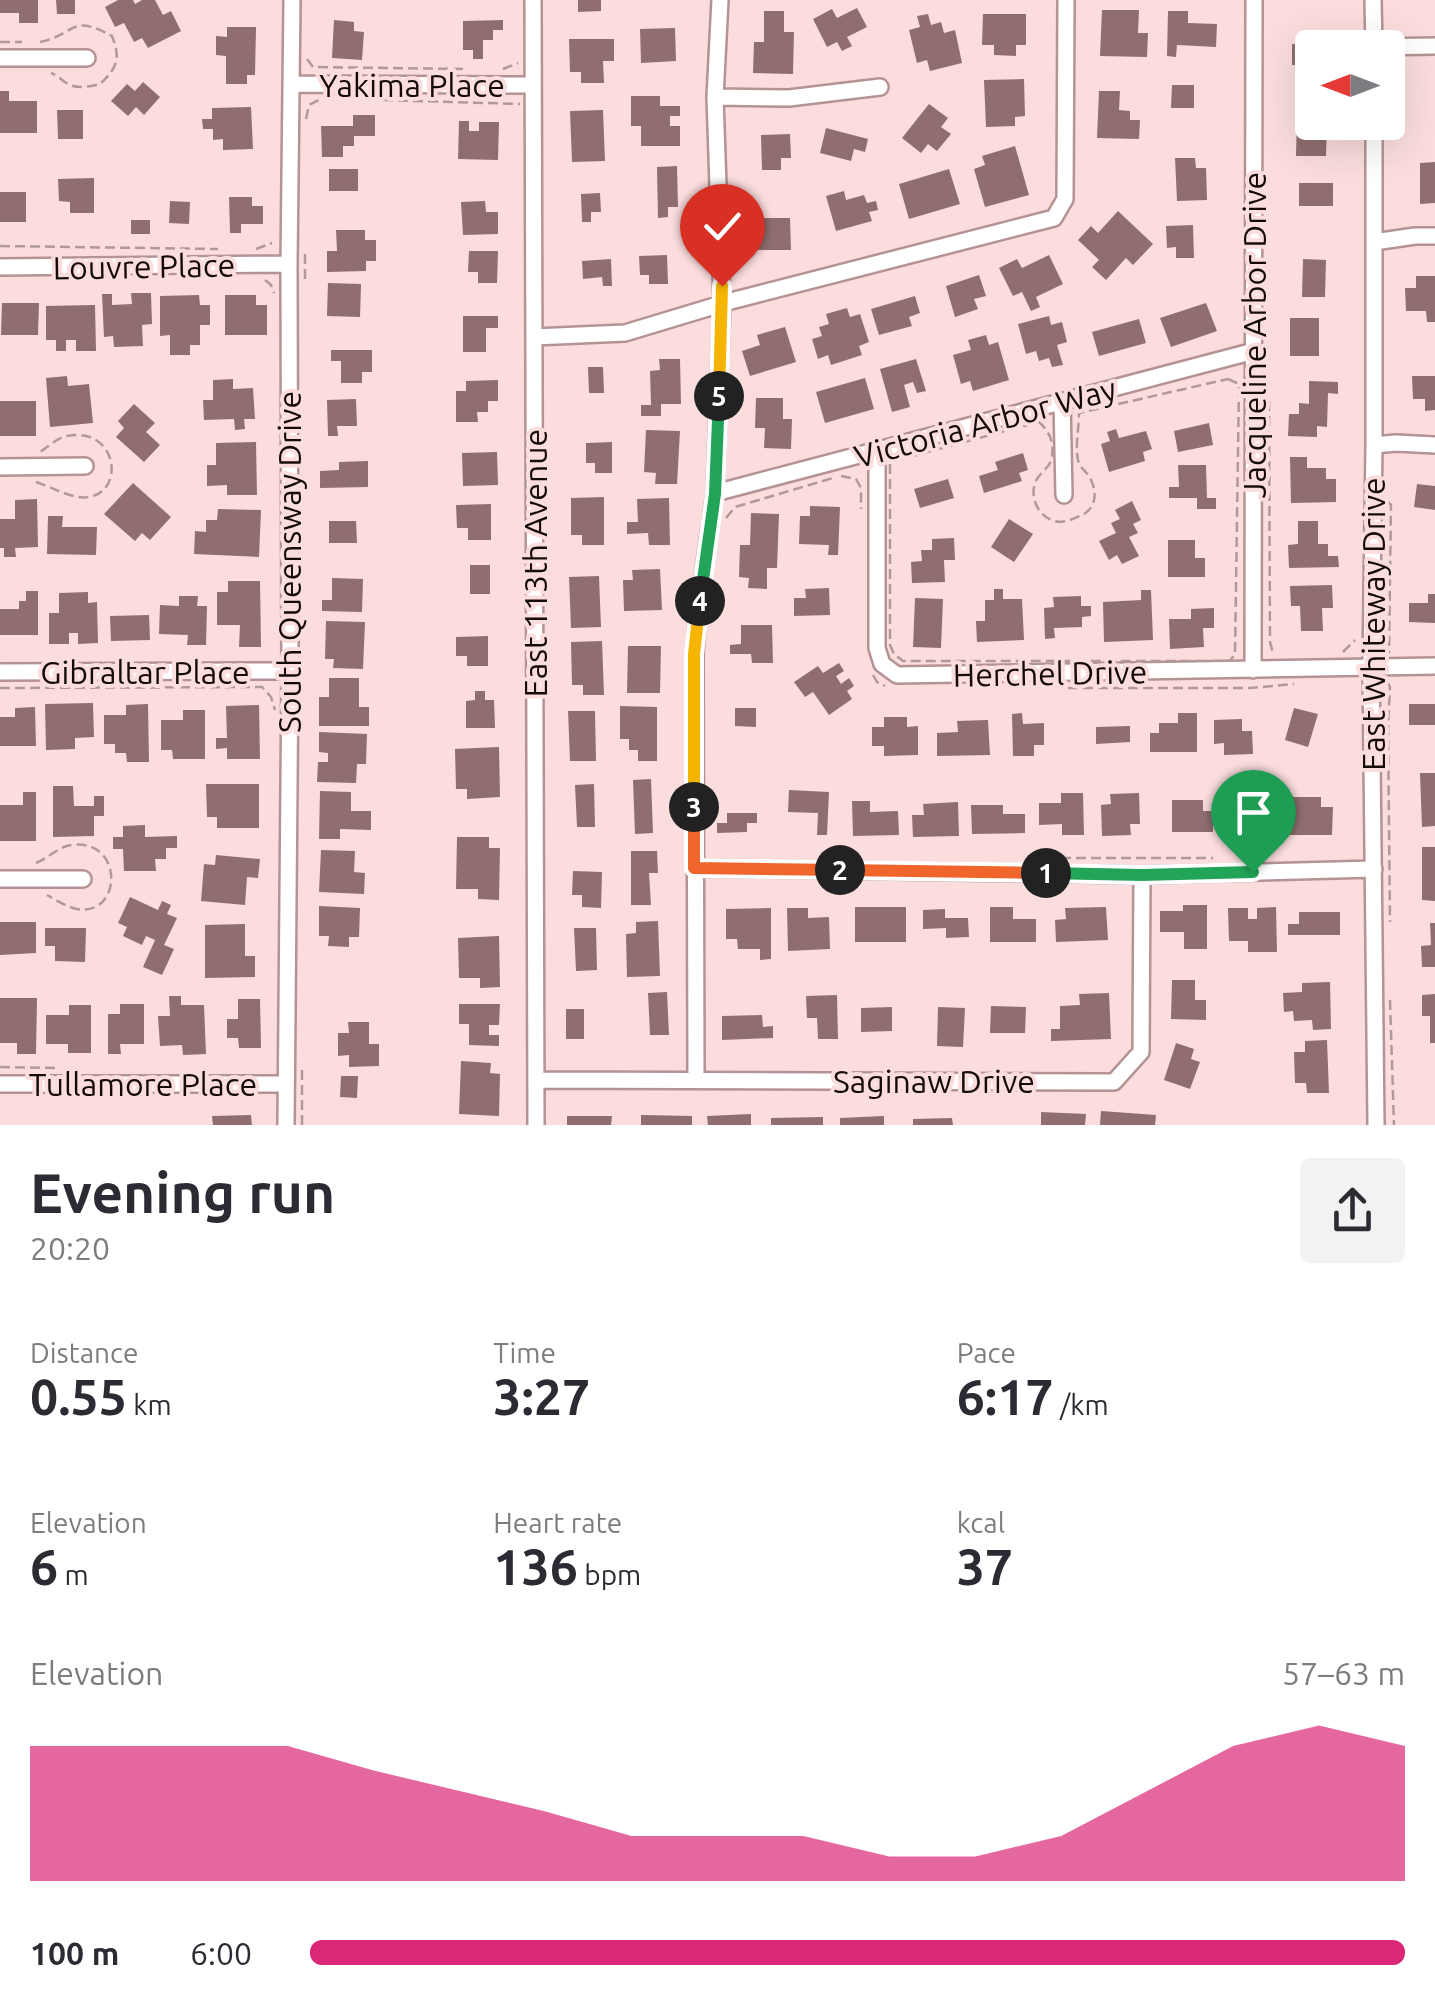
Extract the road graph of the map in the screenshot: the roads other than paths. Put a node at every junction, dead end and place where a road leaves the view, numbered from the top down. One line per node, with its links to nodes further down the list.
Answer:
1 (292, 0): 12 (street, South Queensway Drive)
2 (533, 0): 13 (street, East 113th Avenue)
3 (720, 0): 15 (street)
4 (1066, 0): 21 (street)
5 (1254, 0): 23 (street, Jacqueline Arbor Drive)
6 (1373, 0): 7 (street)
7 (1374, 30)
8 (1405, 46): 9 (street)
9 (1435, 46)
10 (0, 58): 11 (street)
11 (87, 58)
12 (291, 84): 13 (street, Yakima Place); 19 (street, South Queensway Drive)
13 (533, 85): 22 (street, East 113th Avenue)
14 (880, 87): 15 (street)
15 (715, 97): 21 (street)
16 (1374, 140): 18 (street, East Whiteway Drive)
17 (1435, 236): 18 (street)
18 (1374, 242): 25 (street, East Whiteway Drive)
19 (288, 264): 20 (street, Louvre Place); 36 (street, South Queensway Drive)
20 (0, 267)
21 (722, 304): 22 (street); 30 (street)
22 (534, 337): 42 (street, East 113th Avenue)
23 (1254, 350): 24 (street, Victoria Arbor Way); 34 (street, Jacqueline Arbor Drive)
24 (1062, 401): 27 (street, Victoria Arbor Way); 31 (street)
25 (1374, 445): 26 (street); 32 (street, East Whiteway Drive)
26 (1435, 445)
27 (876, 452): 30 (street, Victoria Arbor Way); 34 (street, Herchel Drive)
28 (85, 466): 29 (street)
29 (0, 467)
30 (715, 494): 37 (street)
31 (1064, 495)
32 (1380, 666): 33 (street, Herchel Drive); 34 (street, Herchel Drive); 38 (street, East Whiteway Drive)
33 (1435, 666)
34 (1252, 670)
35 (0, 672): 36 (street, Gibraltar Place)
36 (290, 672): 45 (street, South Queensway Drive)
37 (694, 868): 39 (street); 43 (street)
38 (1374, 868): 39 (street); 48 (street, East Whiteway Drive)
39 (1142, 875): 43 (street, Saginaw Drive)
40 (0, 879): 41 (street)
41 (83, 879)
42 (536, 1080): 43 (street, Saginaw Drive); 47 (street, East 113th Avenue)
43 (696, 1080)
44 (0, 1084): 45 (street, Tullamore Place)
45 (286, 1084): 46 (street, South Queensway Drive)
46 (286, 1125)
47 (536, 1125)
48 (1376, 1125)

